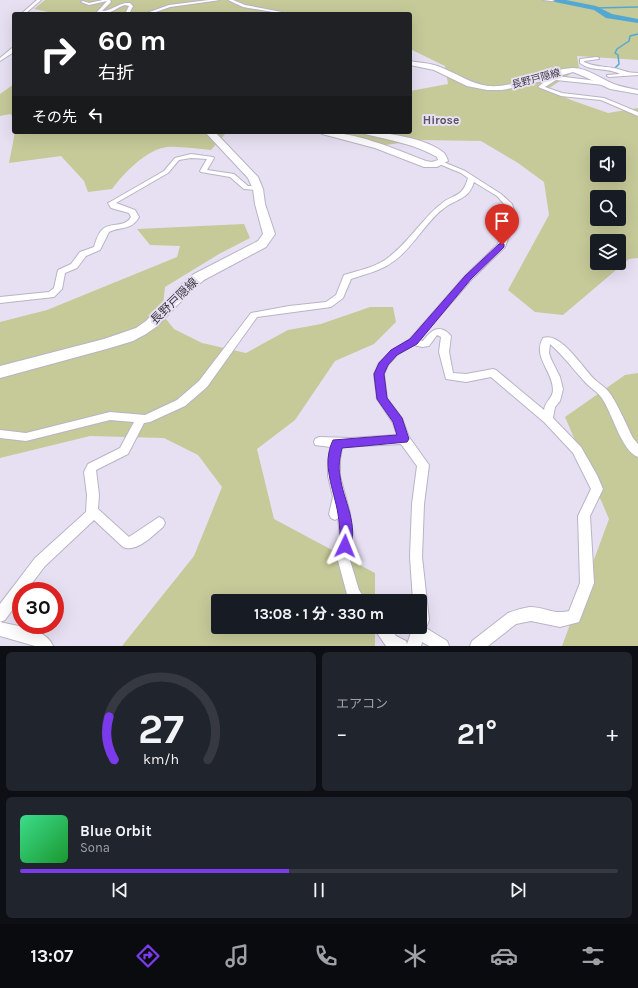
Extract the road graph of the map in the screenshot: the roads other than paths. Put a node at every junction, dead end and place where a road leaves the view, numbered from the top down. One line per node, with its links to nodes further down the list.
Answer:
1 (39, 0): 7 (street)
2 (86, 0): 8 (street)
3 (218, 0): 11 (street)
4 (230, 0): 12 (street)
5 (545, 0): 6 (street)
6 (552, 0)
7 (25, 12)
8 (99, 12)
9 (111, 12): 10 (street)
10 (128, 12)
11 (152, 12)
12 (280, 12)
13 (12, 51): 14 (street)
14 (8, 55): 16 (street); 18 (street)
15 (597, 58): 19 (street)
16 (0, 60)
17 (412, 63): 22 (main road, 長野戸隠線)
18 (0, 66)
19 (624, 74): 20 (street); 21 (street)
20 (638, 74)
21 (609, 76)
22 (604, 83): 23 (main road, 長野戸隠線); 24 (street)
23 (638, 92)
24 (590, 98): 25 (street); 26 (street)
25 (589, 106)
26 (638, 114)
27 (212, 134): 32 (main road, 長野戸隠線)
28 (333, 134): 30 (main road)
29 (377, 134): 30 (main road)
30 (441, 163): 31 (street)
31 (472, 177): 34 (street); 36 (street)
32 (257, 188): 33 (street); 35 (main road, 長野戸隠線)
33 (0, 300)
34 (413, 341): 37 (street); 39 (street)
35 (0, 372)
36 (141, 418): 38 (street); 44 (street)
37 (548, 420): 42 (street); 58 (street)
38 (0, 434)
39 (404, 439): 41 (street); 48 (street)
40 (319, 442): 41 (street)
41 (337, 444): 43 (street)
42 (638, 452)
43 (339, 497): 45 (street); 47 (street)
44 (92, 511): 46 (street); 49 (street)
45 (335, 514)
46 (159, 523)
47 (354, 594)
48 (420, 594)
49 (0, 615)
50 (0, 629): 54 (street)
51 (386, 634): 55 (street)
52 (418, 634): 56 (street)
53 (422, 634): 57 (street)
54 (46, 646)
55 (401, 646)
56 (414, 646)
57 (442, 646)
58 (477, 646)

